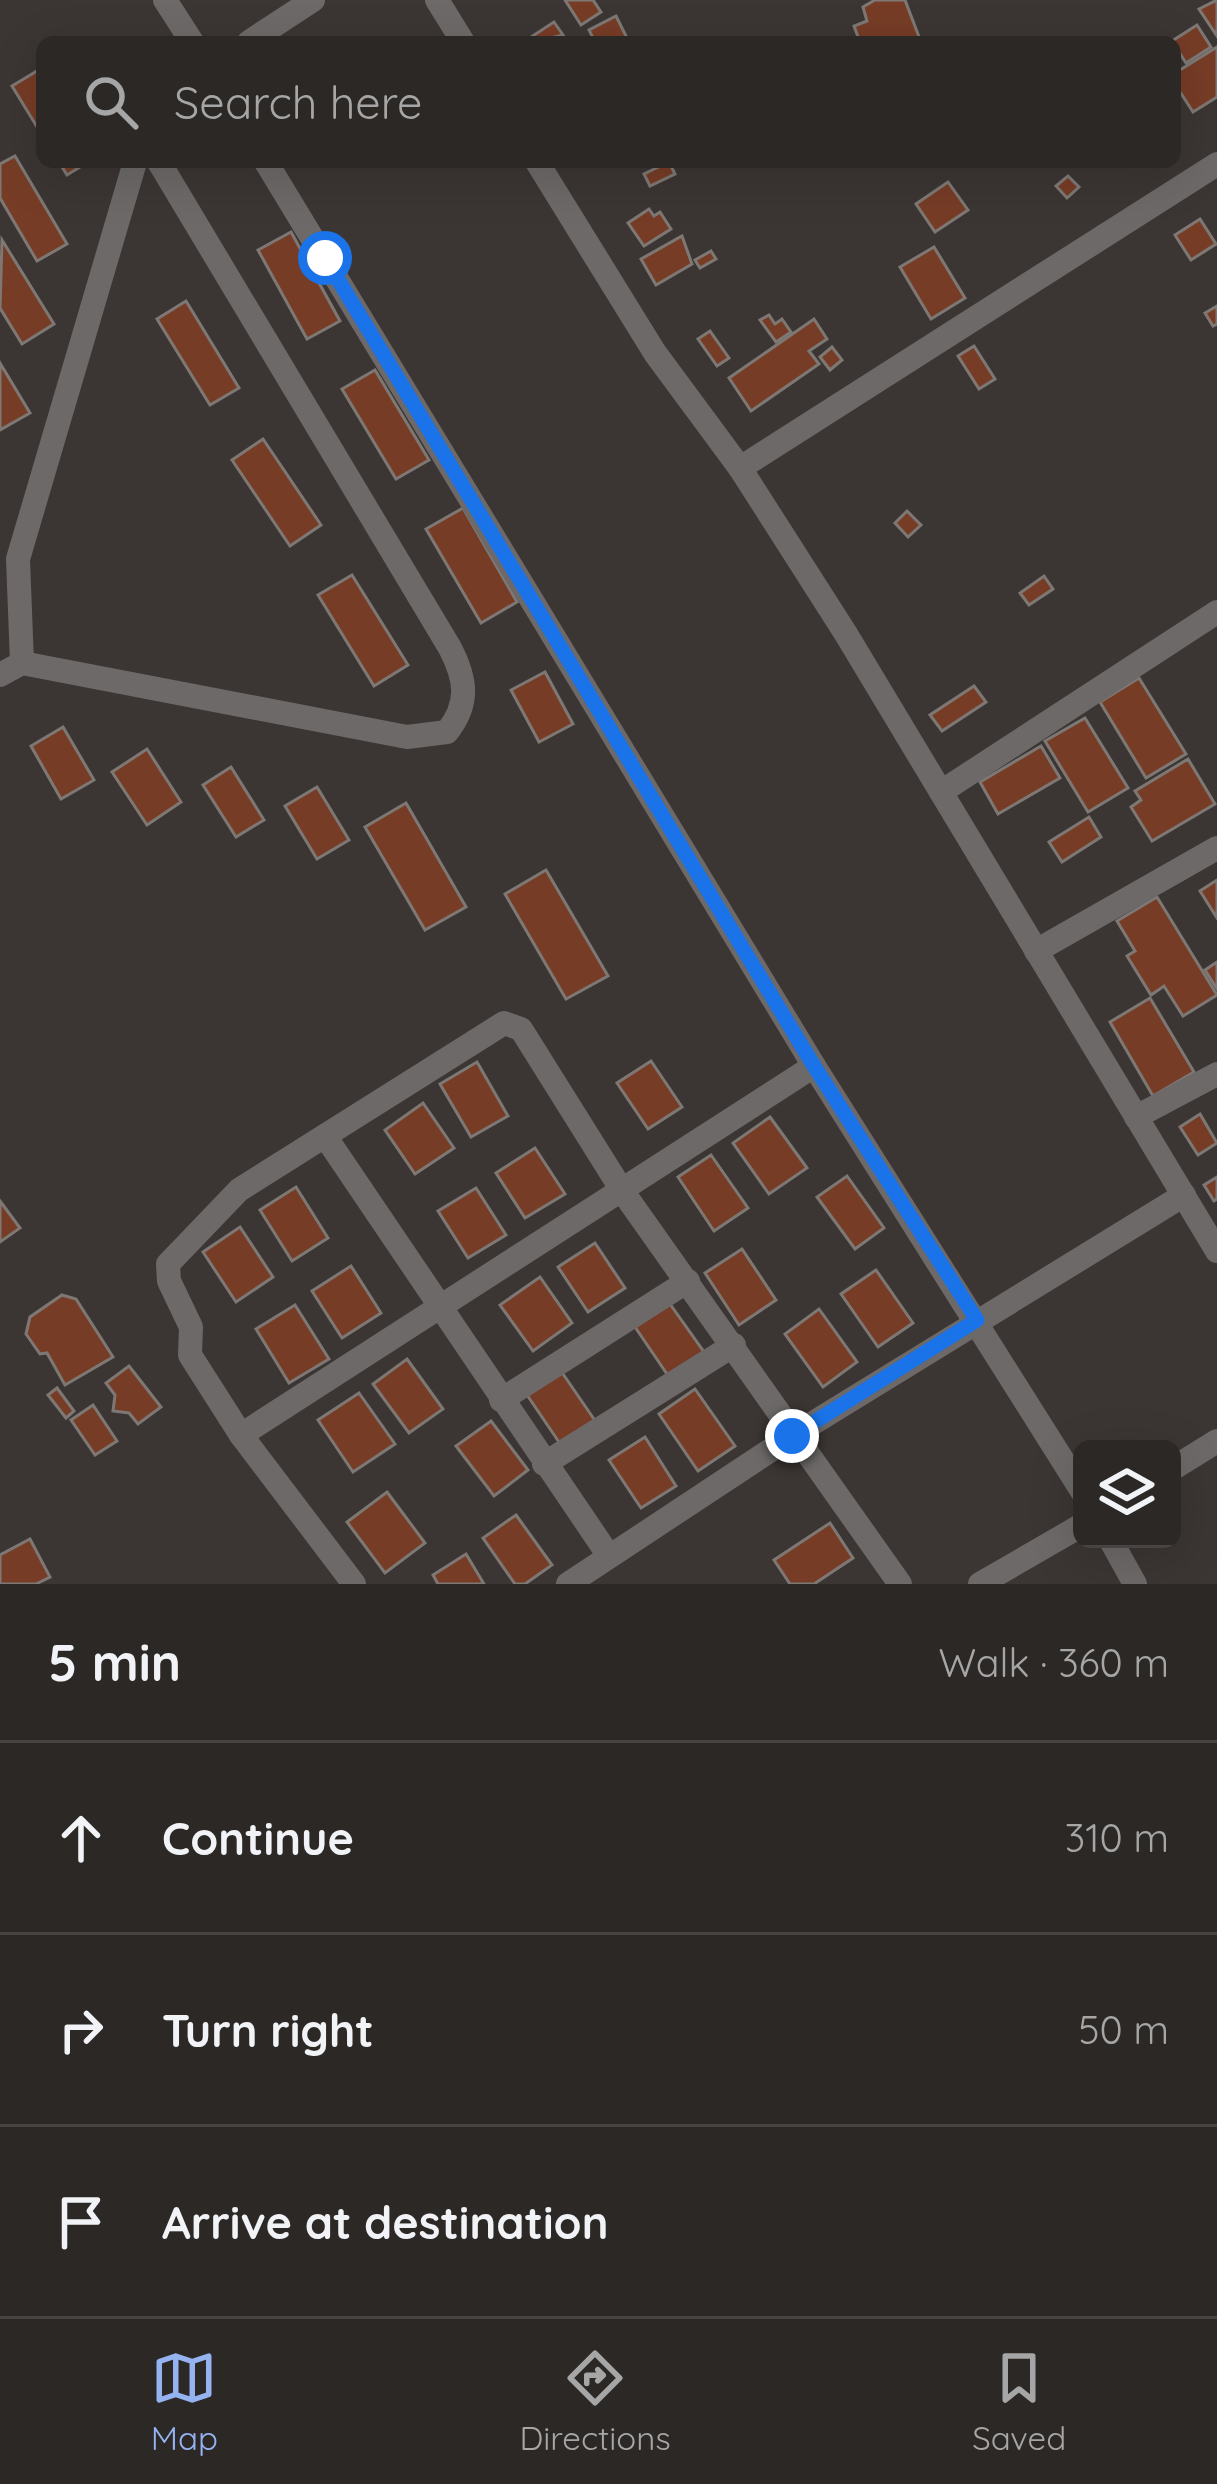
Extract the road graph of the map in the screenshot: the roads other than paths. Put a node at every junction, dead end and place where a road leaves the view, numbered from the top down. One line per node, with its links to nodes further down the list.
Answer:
1 (165, 0): 4 (street)
2 (314, 0): 5 (street)
3 (436, 0): 6 (street)
4 (188, 36)
5 (258, 36)
6 (459, 36)
7 (1217, 164): 12 (street)
8 (133, 168): 14 (street)
9 (163, 168): 16 (street)
10 (270, 168): 20 (street)
11 (541, 168): 12 (street)
12 (740, 468): 17 (street)
13 (0, 534): 14 (street)
14 (18, 559): 16 (street)
15 (1217, 612): 17 (street)
16 (11, 669)
17 (941, 792): 19 (street)
18 (1217, 848): 19 (street)
19 (1036, 952): 22 (street)
20 (814, 1066): 24 (street); 29 (street)
21 (1217, 1074): 22 (street)
22 (1136, 1117): 25 (street)
23 (325, 1136): 24 (street); 28 (street); 32 (street)
24 (623, 1192): 27 (street); 28 (street)
25 (1184, 1195): 26 (street); 29 (street)
26 (1217, 1251)
27 (688, 1281): 30 (street); 31 (street)
28 (438, 1307): 31 (street); 32 (street)
29 (977, 1320): 33 (street); 37 (street)
30 (734, 1345): 33 (street); 36 (street)
31 (501, 1400): 36 (street)
32 (241, 1435): 41 (street)
33 (792, 1436): 40 (street); 43 (street)
34 (1217, 1441): 35 (street)
35 (1181, 1463)
36 (544, 1464): 40 (street)
37 (1073, 1476)
38 (1073, 1531): 44 (street)
39 (1115, 1548): 45 (street)
40 (609, 1556): 42 (street)
41 (354, 1584)
42 (568, 1584)
43 (900, 1584)
44 (980, 1584)
45 (1135, 1584)

